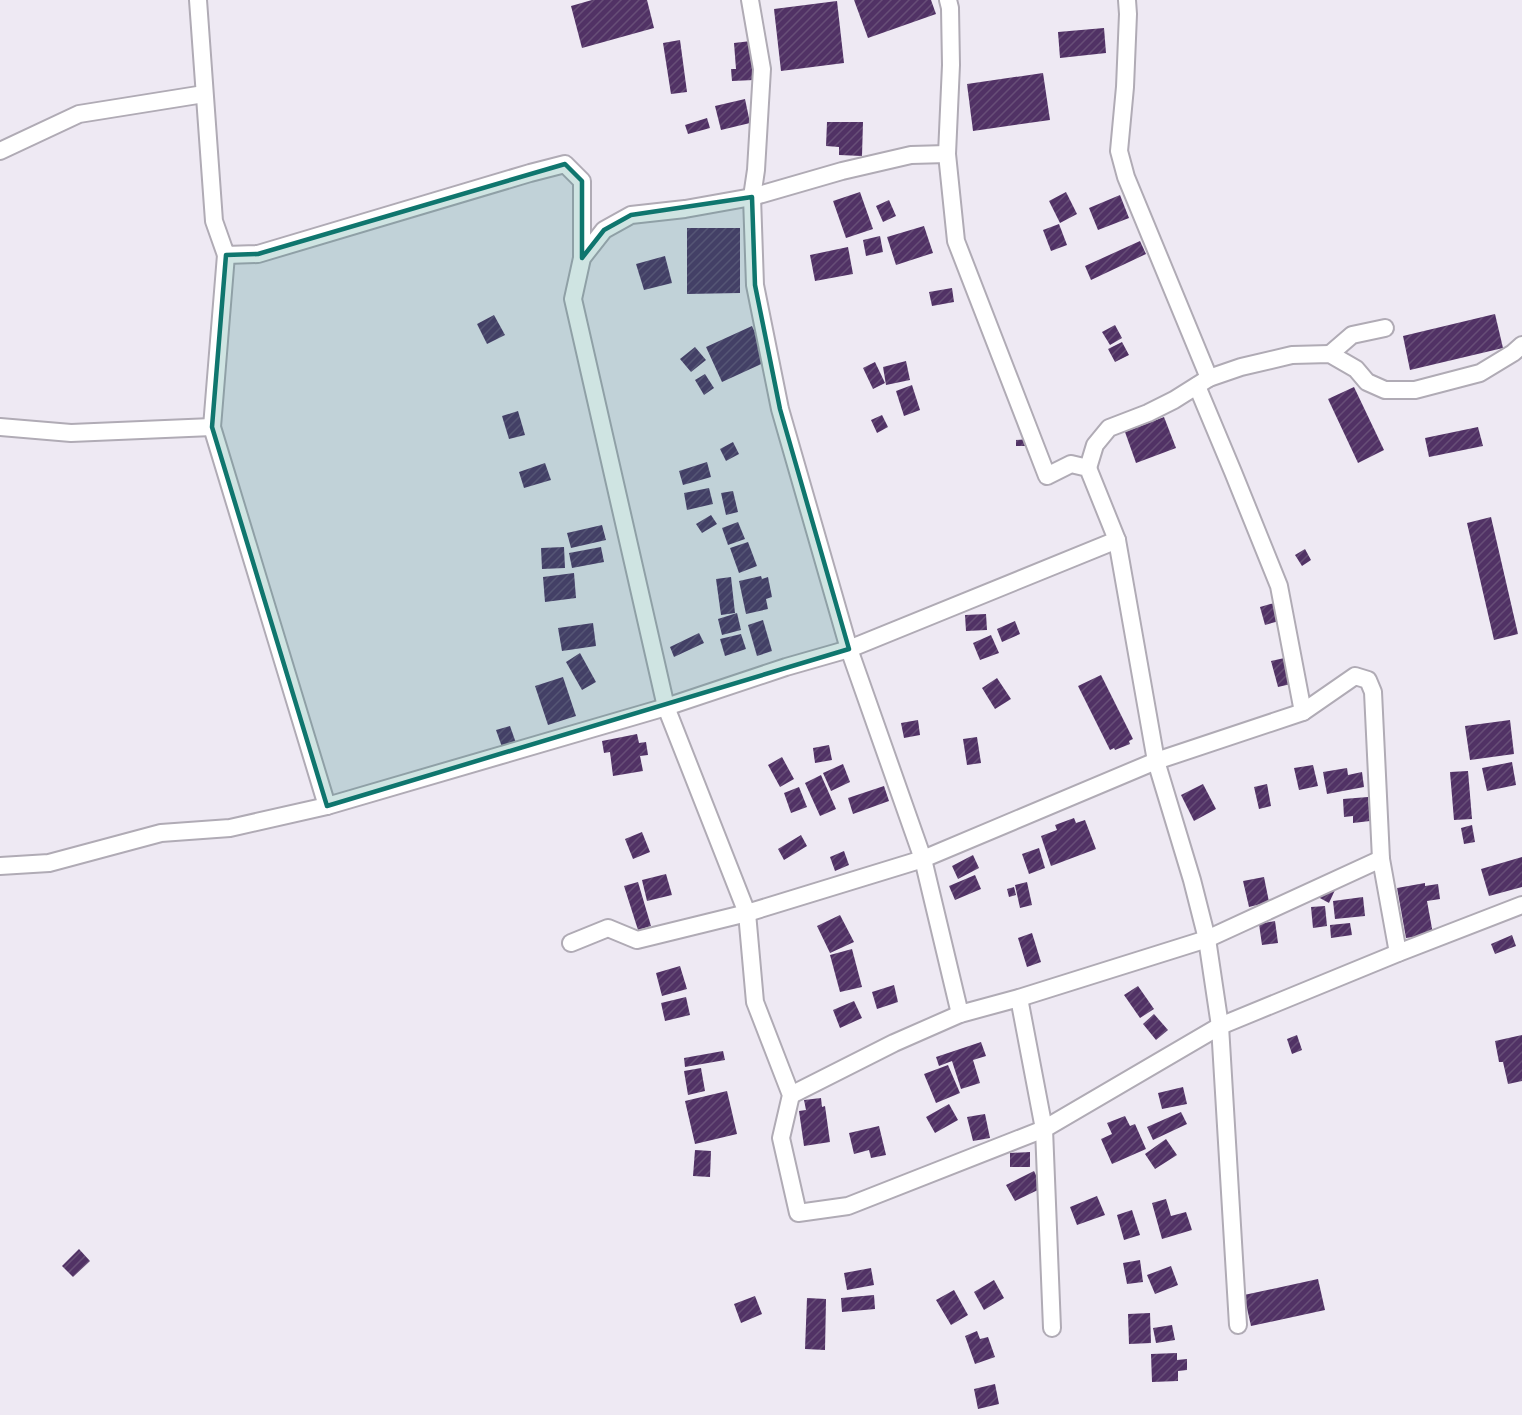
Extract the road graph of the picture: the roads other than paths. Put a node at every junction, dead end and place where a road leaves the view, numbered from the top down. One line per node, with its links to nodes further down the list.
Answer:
1 (198, 0): 5 (street)
2 (750, 0): 8 (street)
3 (948, 0): 7 (street)
4 (1126, 0): 14 (street)
5 (204, 94): 6 (street); 9 (street)
6 (0, 151)
7 (947, 154): 8 (street); 18 (street)
8 (752, 197): 10 (street); 21 (street)
9 (226, 255): 10 (street); 16 (street)
10 (582, 258): 22 (street)
11 (1385, 328): 13 (street)
12 (1522, 345): 13 (street)
13 (1330, 354): 14 (street)
14 (1203, 382): 17 (street); 23 (street)
15 (0, 427): 16 (street)
16 (212, 427): 25 (street)
17 (1095, 445): 18 (street); 19 (street)
18 (1071, 464): 19 (street)
19 (1088, 468): 20 (street)
20 (1117, 540): 21 (street); 24 (street)
21 (849, 650): 22 (street); 26 (street)
22 (666, 707): 25 (street); 30 (street)
23 (1303, 712): 24 (street); 27 (street)
24 (1156, 761): 26 (street); 31 (street)
25 (327, 806): 28 (street)
26 (923, 859): 30 (street); 35 (street)
27 (1381, 859): 31 (street); 33 (street)
28 (0, 866)
29 (1522, 905): 33 (street)
30 (747, 913): 32 (street); 37 (street)
31 (1207, 939): 34 (street); 36 (street)
32 (571, 943)
33 (1398, 953): 36 (street)
34 (1019, 998): 35 (street); 38 (street)
35 (960, 1014): 37 (street)
36 (1220, 1026): 38 (street); 39 (street)
37 (791, 1095): 38 (street)
38 (1044, 1129): 40 (street)
39 (1238, 1325)
40 (1052, 1328)

